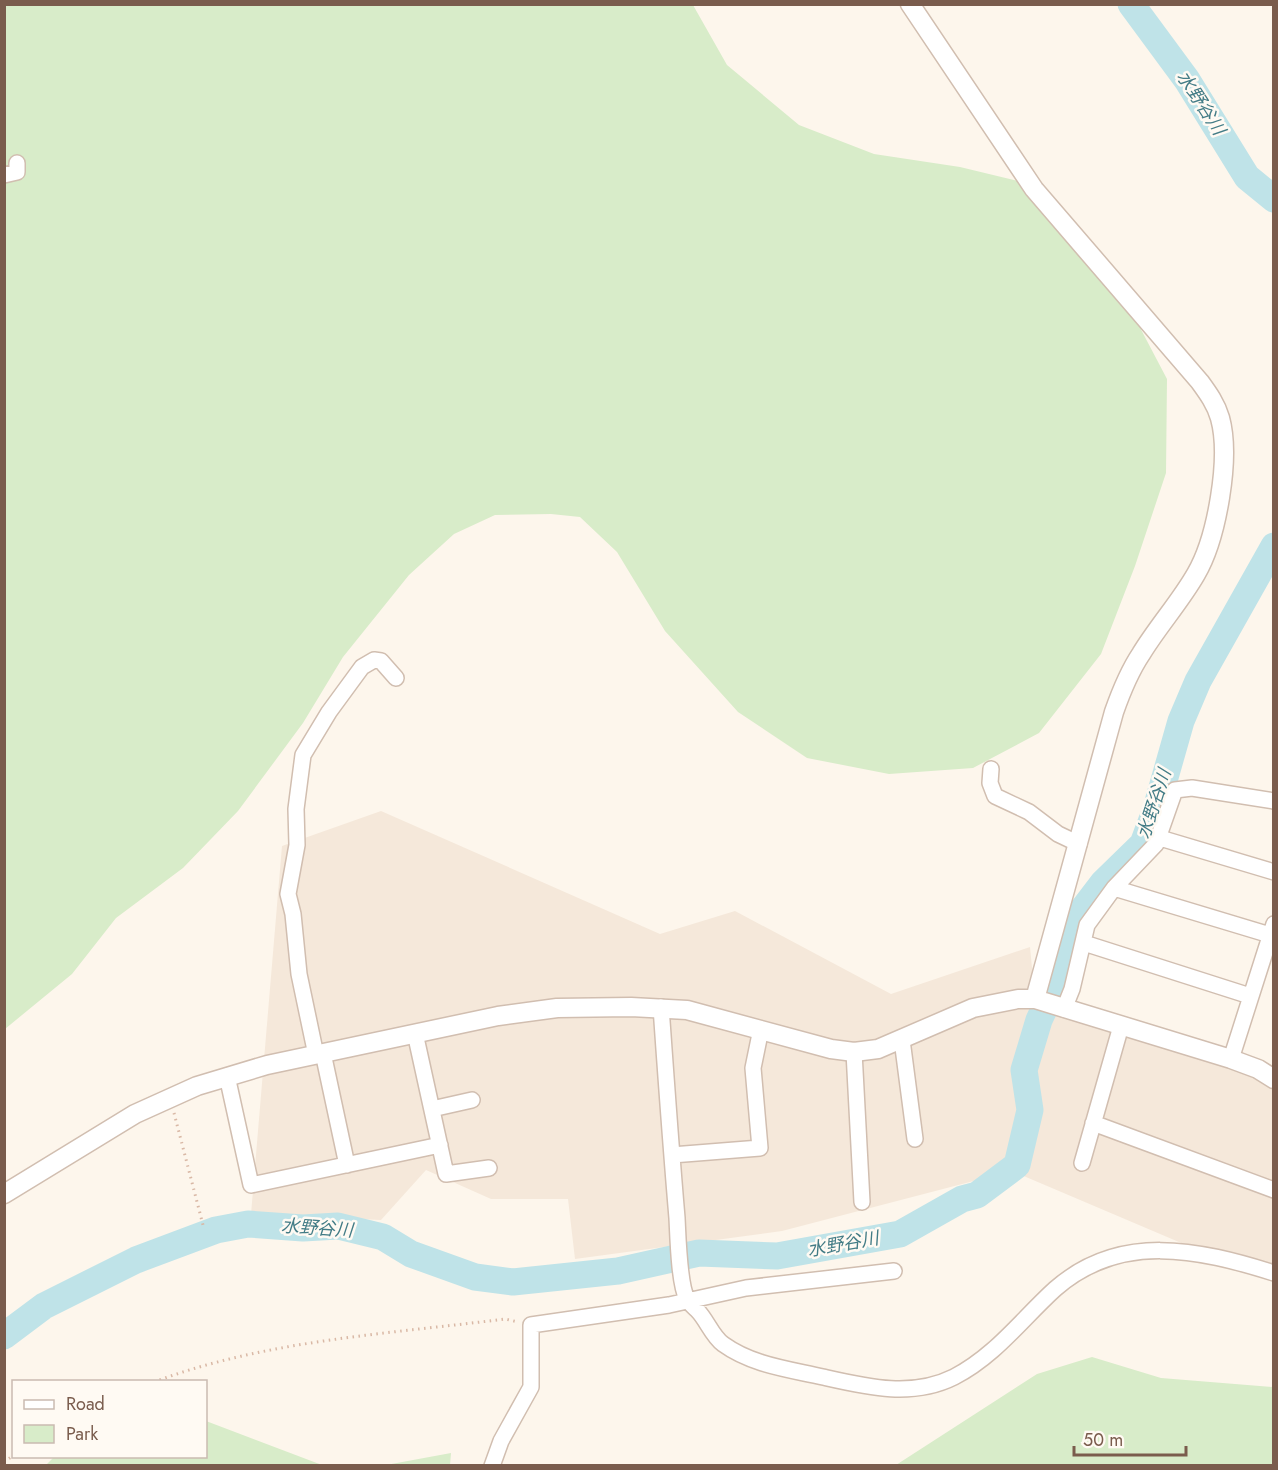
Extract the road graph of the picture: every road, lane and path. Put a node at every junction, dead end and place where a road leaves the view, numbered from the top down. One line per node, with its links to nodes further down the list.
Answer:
1 (910, 4): 8 (street)
2 (17, 163): 3 (street)
3 (4, 175)
4 (396, 678): 21 (street)
5 (992, 769): 8 (street)
6 (1274, 801): 7 (street)
7 (1160, 838): 9 (street); 10 (street)
8 (1079, 844): 14 (street)
9 (1274, 872)
10 (1114, 888): 11 (street); 12 (street)
11 (1272, 929): 13 (street)
12 (1084, 944): 13 (street); 14 (street)
13 (1250, 996): 22 (street)
14 (1049, 1004): 16 (street); 19 (street)
15 (661, 1007): 17 (street); 18 (street); 31 (street)
16 (1121, 1026): 22 (street); 28 (street)
17 (761, 1029): 20 (street); 31 (street)
18 (416, 1033): 21 (street); 27 (street)
19 (902, 1040): 20 (street); 29 (street)
20 (854, 1052): 37 (street)
21 (320, 1054): 23 (street); 33 (street)
22 (1231, 1059): 24 (street)
23 (227, 1076): 25 (street); 33 (street)
24 (1274, 1079)
25 (170, 1097): 36 (street); 38 (path)
26 (472, 1101): 27 (street)
27 (432, 1109): 30 (street)
28 (1093, 1123): 32 (street); 35 (street)
29 (915, 1139)
30 (440, 1145): 33 (street); 34 (street)
31 (672, 1155): 41 (street)
32 (1082, 1163)
33 (347, 1165)
34 (489, 1168)
35 (1274, 1190)
36 (4, 1194)
37 (862, 1202)
38 (203, 1225)
39 (894, 1271): 41 (street)
40 (1274, 1273): 41 (street)
41 (687, 1300): 42 (street)
42 (531, 1325): 43 (path); 44 (street)
43 (161, 1380)
44 (492, 1466)

